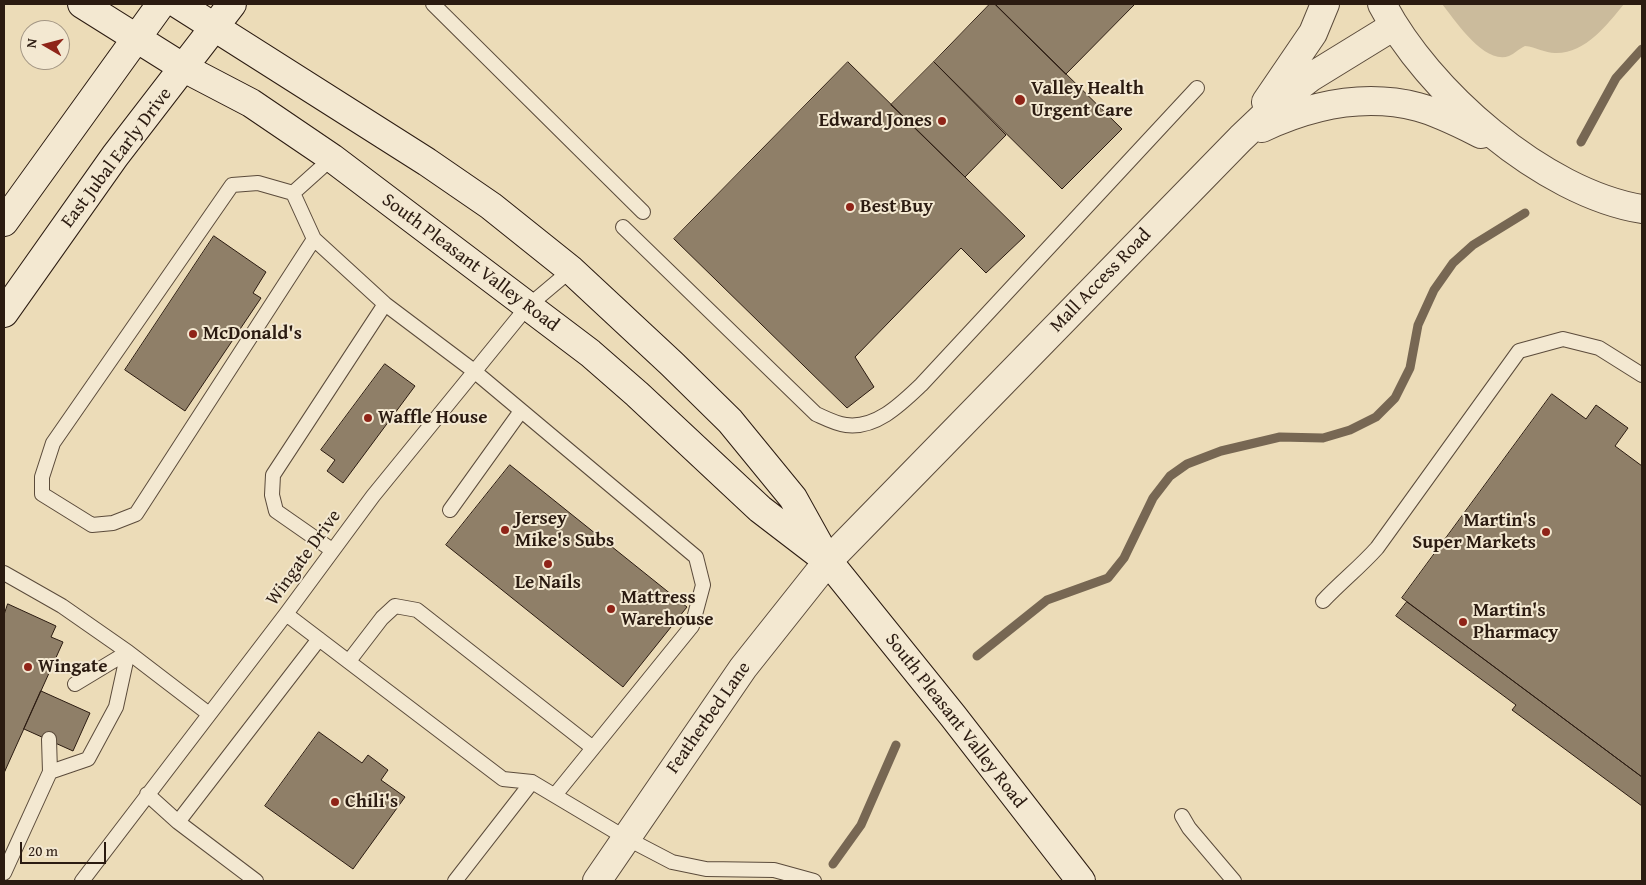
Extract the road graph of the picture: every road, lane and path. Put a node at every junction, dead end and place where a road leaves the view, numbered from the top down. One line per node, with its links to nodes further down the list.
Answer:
1 (82, 4): 9 (main road, South Pleasant Valley Road)
2 (161, 4): 9 (main road)
3 (178, 4): 8 (main road, South Pleasant Valley Road)
4 (232, 4): 8 (main road, East Jubal Early Drive)
5 (433, 4): 17 (lane)
6 (1325, 4): 12 (main road)
7 (1388, 15): 12 (main road, Mall Access Road); 13 (main road, Mall Access Road)
8 (216, 26): 10 (main road, East Jubal Early Drive); 21 (main road, South Pleasant Valley Road)
9 (136, 39): 10 (main road, South Pleasant Valley Road); 18 (main road)
10 (184, 68): 14 (main road, South Pleasant Valley Road); 24 (main road, East Jubal Early Drive)
11 (1197, 88): 19 (lane)
12 (1240, 138): 13 (main road); 30 (main road, Mall Access Road)
13 (1513, 149): 16 (main road, Mall Access Road)
14 (332, 158): 15 (lane); 23 (main road, South Pleasant Valley Road)
15 (293, 194): 20 (lane); 20 (lane)
16 (1642, 209)
17 (642, 212)
18 (4, 222)
19 (623, 227)
20 (314, 238): 22 (lane)
21 (571, 270): 23 (lane, Wingate Drive); 30 (main road, South Pleasant Valley Road)
22 (385, 304): 25 (lane); 29 (lane)
23 (527, 307): 25 (lane, Wingate Drive); 30 (main road, South Pleasant Valley Road)
24 (4, 313)
25 (474, 371): 27 (lane); 29 (lane, Wingate Drive)
26 (1642, 375): 32 (lane)
27 (522, 411): 28 (lane); 40 (lane)
28 (450, 510)
29 (332, 550): 33 (lane, Wingate Drive)
30 (828, 561): 47 (main road, Featherbed Lane); 54 (main road, South Pleasant Valley Road)
31 (4, 574): 35 (lane)
32 (1323, 601)
33 (286, 614): 34 (lane); 38 (lane, Wingate Drive)
34 (319, 639): 36 (lane); 46 (lane)
35 (128, 652): 37 (lane); 38 (lane); 41 (lane)
36 (348, 661): 40 (lane); 42 (lane)
37 (75, 684)
38 (209, 714): 43 (lane, Wingate Drive)
39 (49, 739): 41 (lane)
40 (593, 748): 44 (lane)
41 (50, 772): 48 (lane)
42 (532, 782): 44 (lane); 51 (lane)
43 (147, 794): 46 (lane); 49 (lane, Wingate Drive)
44 (555, 795): 47 (lane)
45 (1182, 816): 55 (lane)
46 (178, 822): 50 (lane)
47 (626, 838): 52 (main road, Featherbed Lane); 53 (lane)
48 (4, 873)
49 (82, 881)
50 (256, 881)
51 (455, 881)
52 (597, 881)
53 (814, 881)
54 (1082, 881)
55 (1234, 881)

